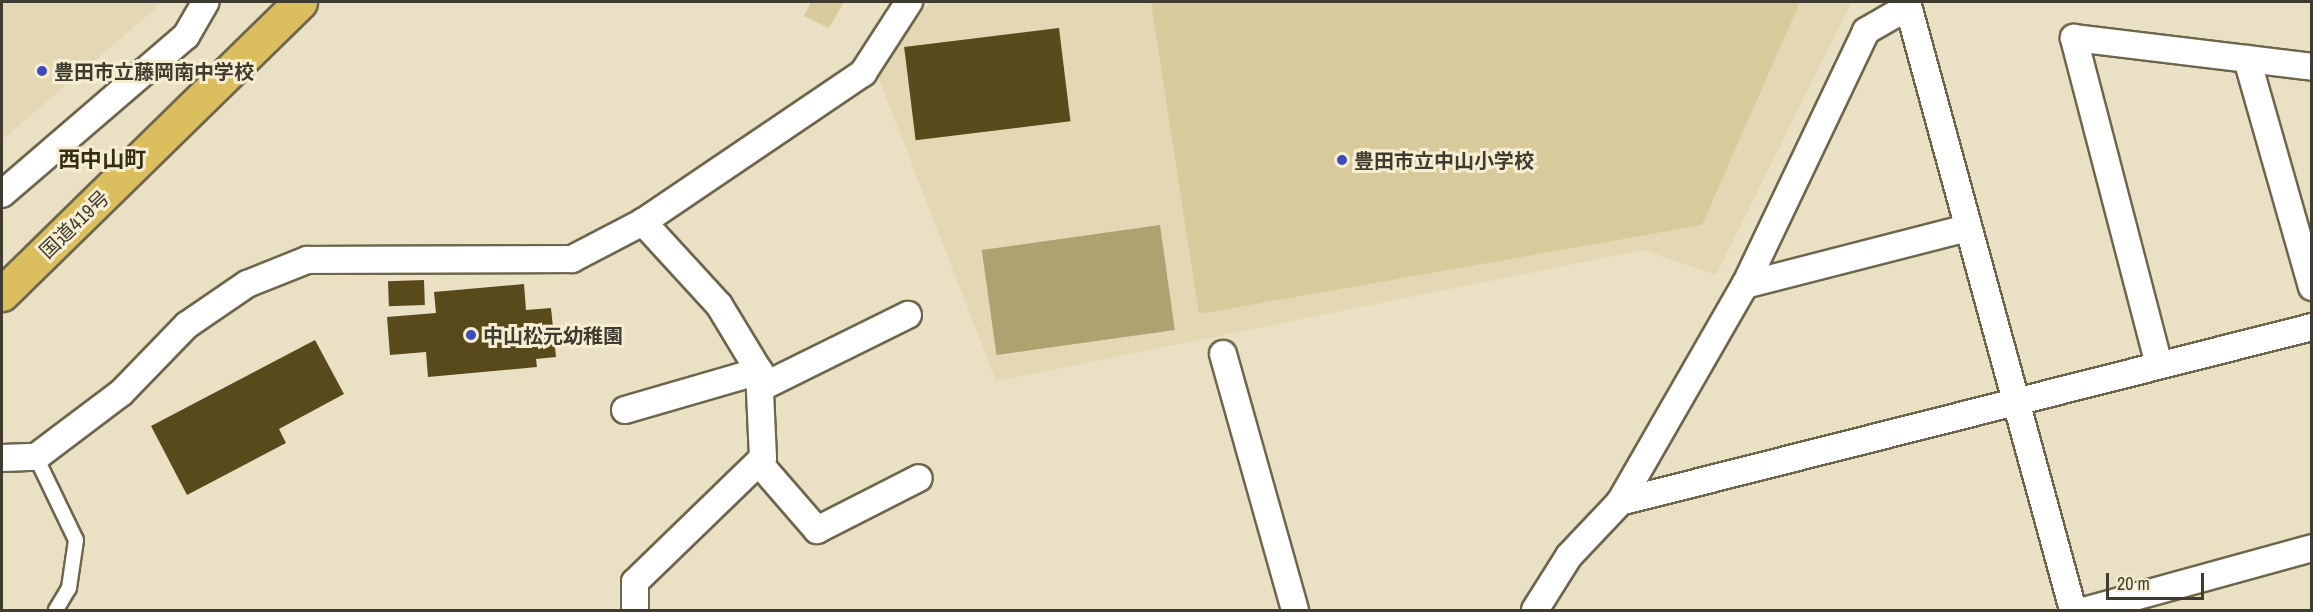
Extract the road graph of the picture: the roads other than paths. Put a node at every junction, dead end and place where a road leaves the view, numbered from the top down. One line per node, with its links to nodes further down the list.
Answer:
1 (206, 2): 7 (street)
2 (300, 2): 12 (highway, 国道419号)
3 (909, 2): 8 (street)
4 (1907, 5): 9 (street); 10 (street)
5 (2247, 59): 6 (street); 11 (street); 16 (street)
6 (2312, 67)
7 (2, 194)
8 (643, 222): 17 (street); 20 (street)
9 (1967, 228): 10 (street); 18 (street)
10 (1745, 285): 24 (street)
11 (2312, 287)
12 (2, 294)
13 (909, 315): 17 (street)
14 (2312, 327): 16 (street)
15 (1223, 354): 28 (street)
16 (2158, 365): 18 (street)
17 (759, 379): 19 (street); 22 (street)
18 (2016, 403): 24 (street); 30 (street)
19 (625, 410)
20 (36, 457): 21 (street); 26 (lane)
21 (2, 458)
22 (759, 463): 23 (street); 27 (street)
23 (919, 478)
24 (1620, 502): 29 (street)
25 (2312, 548): 31 (street)
26 (56, 610)
27 (634, 610)
28 (1295, 610)
29 (1535, 610)
30 (2073, 610)
31 (2087, 610)

